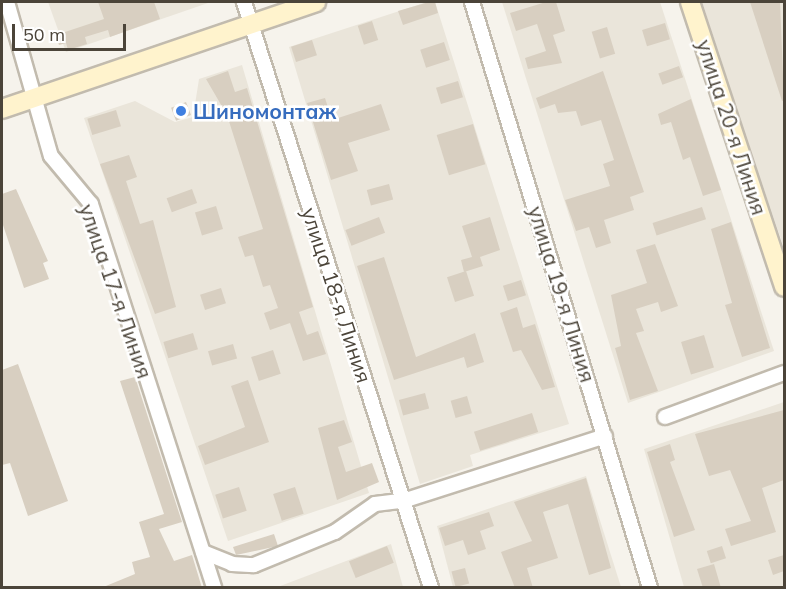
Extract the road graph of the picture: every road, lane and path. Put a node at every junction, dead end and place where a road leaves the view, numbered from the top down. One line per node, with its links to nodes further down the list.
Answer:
1 (7, 2): 7 (street, улица 17-я Линия)
2 (244, 2): 6 (street, улица 18-я Линия)
3 (316, 2): 6 (main road)
4 (472, 2): 12 (street, улица 19-я Линия)
5 (690, 2): 9 (main road, улица 20-я Линия)
6 (252, 23): 7 (main road); 13 (street, улица 18-я Линия)
7 (32, 99): 8 (main road); 14 (street, улица 17-я Линия)
8 (2, 109)
9 (784, 287)
10 (784, 373): 11 (street)
11 (665, 417)
12 (605, 436): 13 (street); 17 (street, улица 19-я Линия)
13 (406, 500): 14 (street); 16 (street, улица 18-я Линия)
14 (203, 552): 15 (street, улица 17-я Линия)
15 (214, 588)
16 (430, 588)
17 (650, 588)

